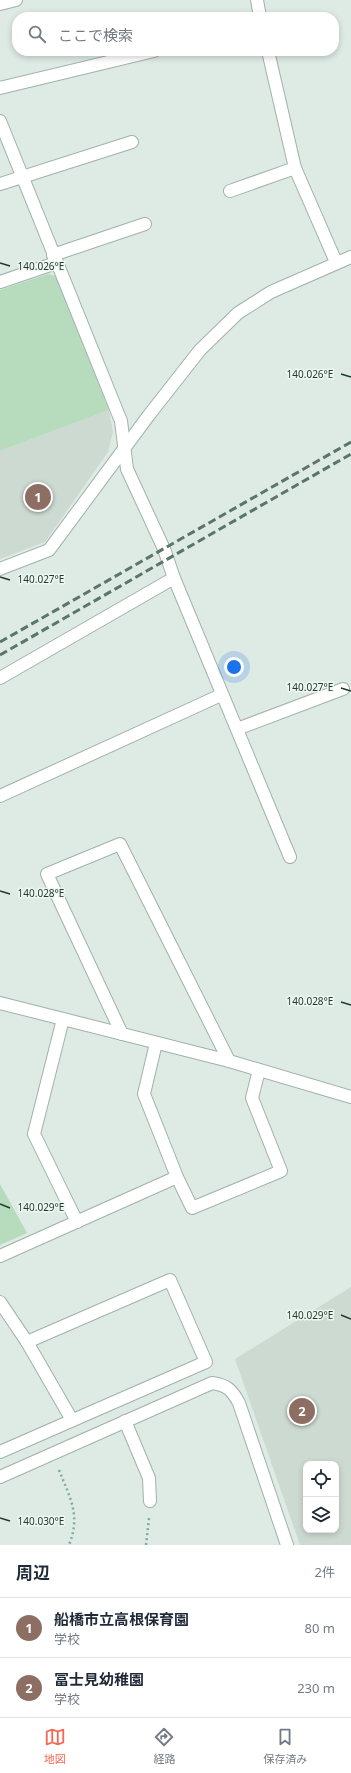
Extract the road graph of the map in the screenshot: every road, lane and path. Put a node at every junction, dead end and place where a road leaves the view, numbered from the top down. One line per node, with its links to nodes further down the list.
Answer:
1 (16, 0): 3 (street)
2 (257, 0): 4 (street)
3 (0, 4)
4 (259, 12)
5 (133, 56): 7 (street)
6 (269, 56): 10 (street)
7 (0, 88)
8 (0, 121): 11 (street)
9 (132, 142): 11 (street)
10 (295, 168): 13 (street); 17 (street)
11 (22, 176): 12 (street); 16 (street)
12 (0, 184)
13 (230, 191)
14 (145, 224): 16 (street)
15 (351, 256): 17 (street)
16 (55, 259): 18 (street); 19 (street)
17 (336, 262): 19 (street)
18 (0, 282)
19 (124, 448): 20 (street); 21 (street)
20 (0, 569)
21 (174, 578): 22 (street); 24 (street)
22 (0, 678)
23 (344, 689): 25 (street)
24 (221, 695): 25 (street); 26 (street)
25 (238, 729): 27 (street)
26 (0, 796)
27 (290, 857)
28 (0, 1003): 29 (street)
29 (63, 1019): 30 (street); 36 (street)
30 (122, 1034): 31 (street); 32 (street)
31 (156, 1043): 32 (street); 35 (street)
32 (229, 1061): 33 (street)
33 (259, 1070): 34 (street); 35 (street)
34 (351, 1097)
35 (177, 1177): 36 (street)
36 (77, 1222): 37 (street)
37 (0, 1256)
38 (0, 1302): 39 (street)
39 (4, 1318): 40 (street)
40 (27, 1342): 41 (street); 41 (street)
41 (72, 1420): 43 (street)
42 (125, 1421): 45 (street); 46 (street); 49 (street)
43 (0, 1452)
44 (57, 1466): 47 (path)
45 (0, 1477)
46 (150, 1501): 48 (path)
47 (69, 1545)
48 (146, 1545)
49 (288, 1545)

